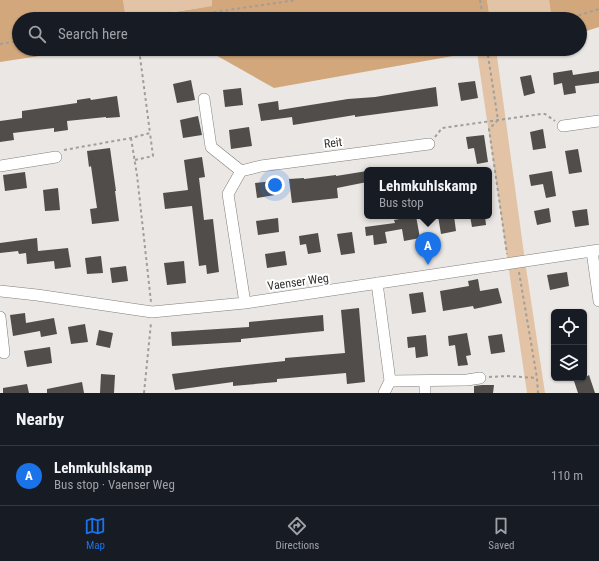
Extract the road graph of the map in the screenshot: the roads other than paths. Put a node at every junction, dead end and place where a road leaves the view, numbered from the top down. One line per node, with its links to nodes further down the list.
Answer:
1 (204, 99): 7 (street)
2 (599, 121): 3 (street)
3 (563, 126)
4 (429, 144): 7 (street, Reit)
5 (56, 158): 6 (street)
6 (0, 166)
7 (241, 171): 12 (street)
8 (596, 251): 9 (street, Vaenser Weg); 11 (street)
9 (377, 283): 12 (street, Vaenser Weg); 16 (street)
10 (0, 291): 12 (street, Vaenser Weg)
11 (599, 301)
12 (245, 303)
13 (0, 317): 14 (street)
14 (4, 353)
15 (480, 378): 17 (street)
16 (390, 381): 17 (street); 18 (street)
17 (425, 381): 19 (street)
18 (384, 393)
19 (425, 393)

